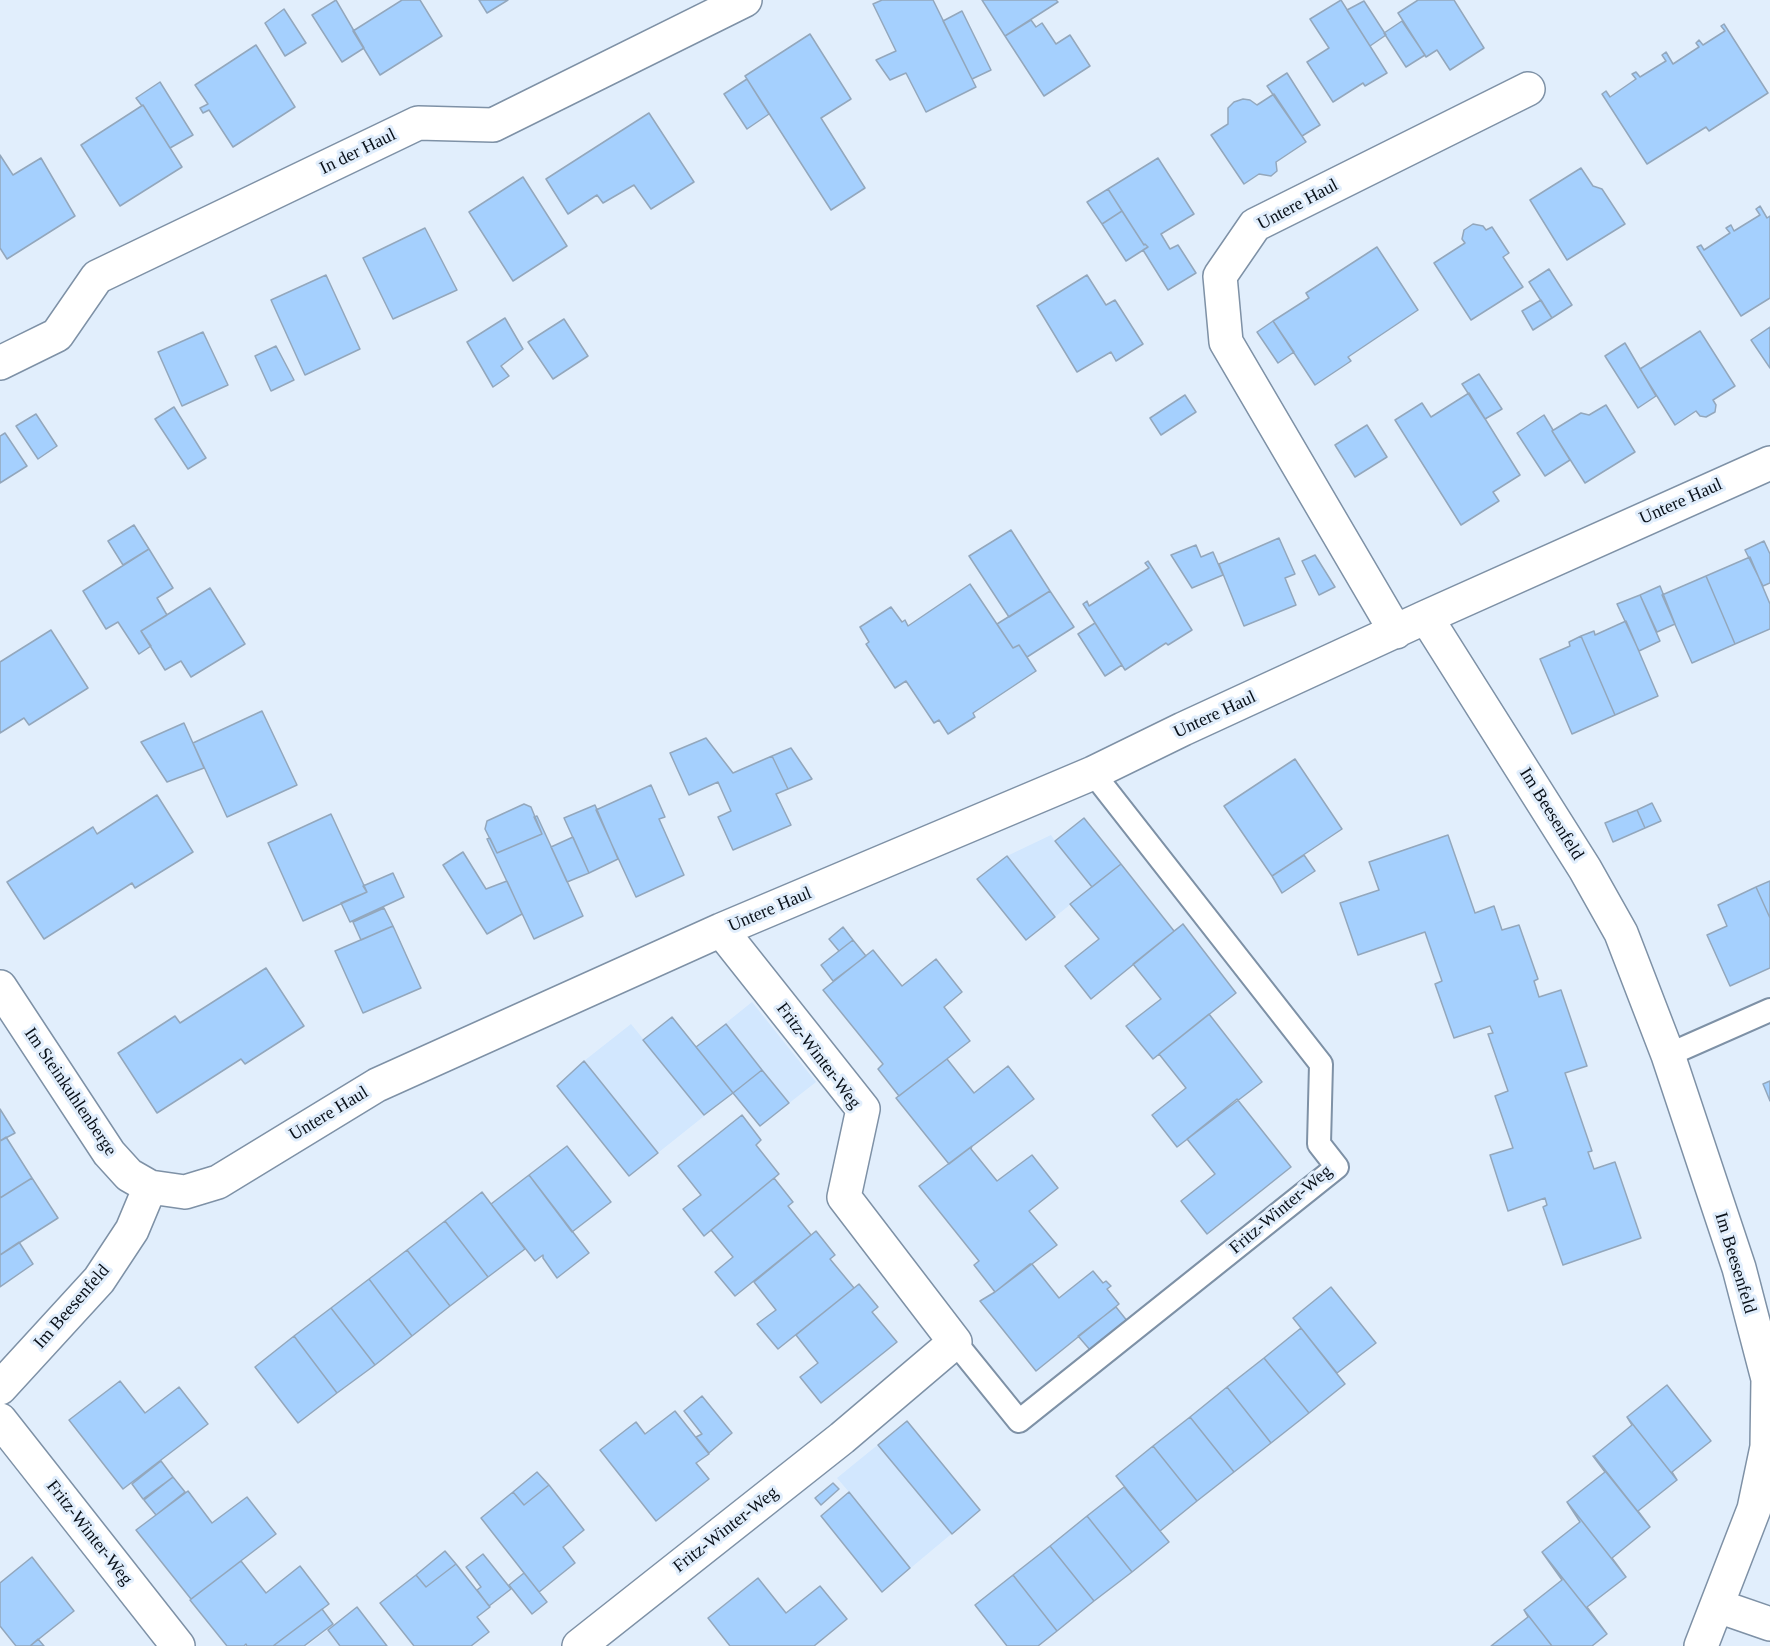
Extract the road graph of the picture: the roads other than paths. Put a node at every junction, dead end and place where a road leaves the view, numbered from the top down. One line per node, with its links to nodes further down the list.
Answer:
1 (745, 0): 3 (street, In der Haul)
2 (1528, 89): 6 (street, Untere Haul)
3 (0, 363)
4 (1770, 463): 5 (street, Untere Haul)
5 (1426, 617): 6 (street, Untere Haul); 11 (street, Im Beesenfeld)
6 (1396, 632): 7 (street, Untere Haul)
7 (1093, 773): 8 (street, Untere Haul); 13 (lane, Fritz-Winter-Weg)
8 (721, 930): 12 (street, Untere Haul); 13 (street, Fritz-Winter-Weg)
9 (0, 987): 12 (street, Im Steinkuhlenberge)
10 (1770, 1010): 11 (lane)
11 (1668, 1055): 16 (street, Im Beesenfeld)
12 (150, 1187): 14 (street, Im Beesenfeld)
13 (955, 1342): 19 (street, Fritz-Winter-Weg)
14 (0, 1388)
15 (0, 1420): 18 (street, Fritz-Winter-Weg)
16 (1718, 1606): 17 (street); 20 (street, Im Beesenfeld)
17 (1770, 1624)
18 (178, 1646)
19 (579, 1646)
20 (1701, 1646)

